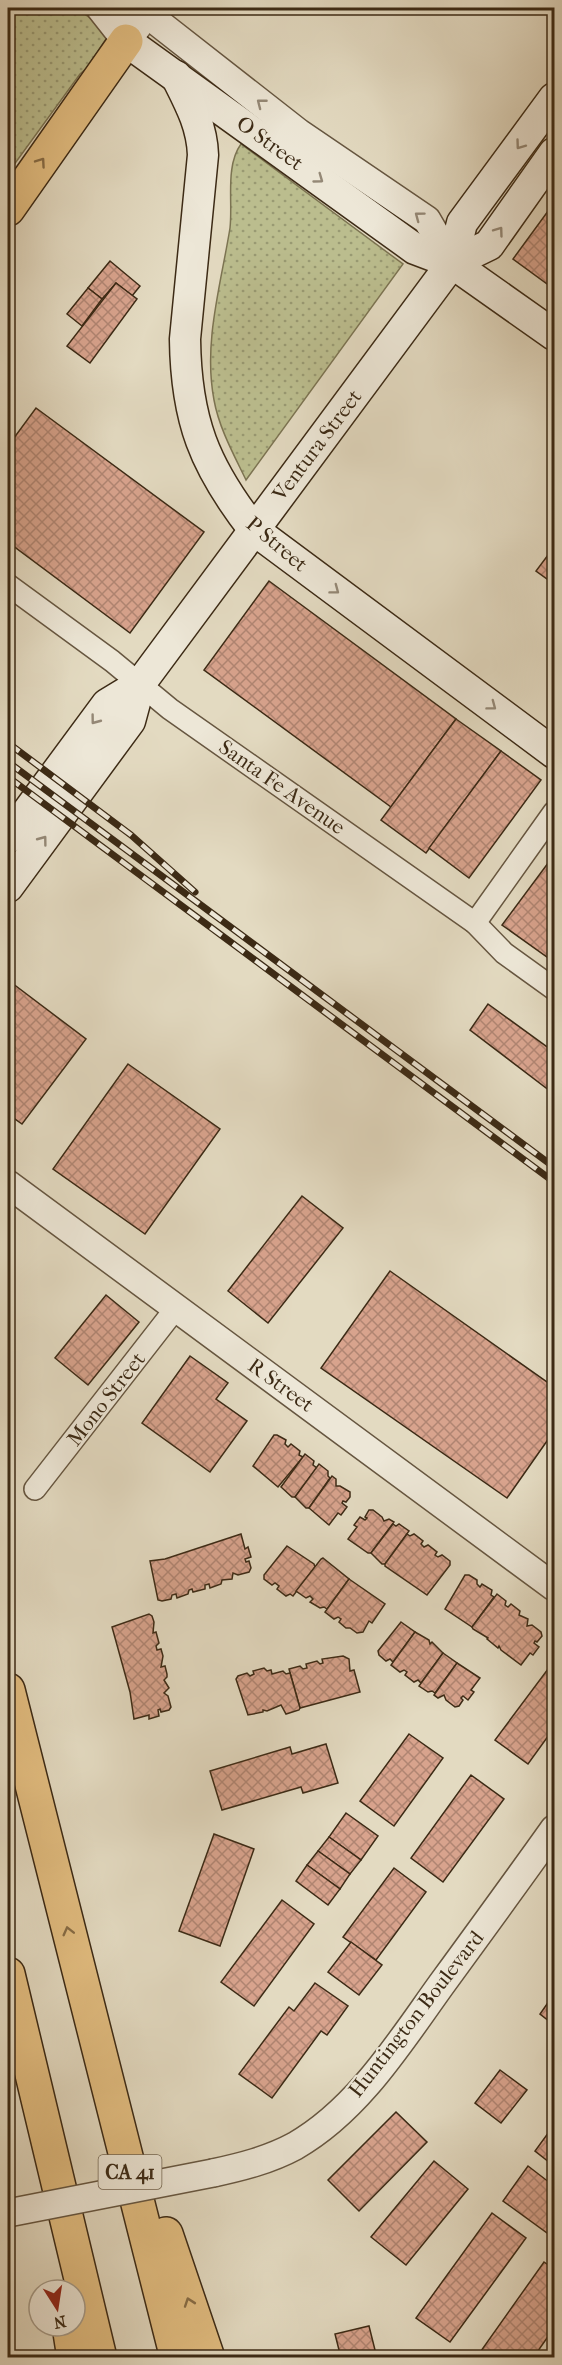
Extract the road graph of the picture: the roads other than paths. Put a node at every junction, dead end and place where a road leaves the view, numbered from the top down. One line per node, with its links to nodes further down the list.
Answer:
1 (100, 8): 3 (street, O Street)
2 (141, 10): 3 (street); 10 (street, O Street, one-way to 2)
3 (126, 41): 4 (main road, O Street); 9 (highway, one-way to 3)
4 (176, 76): 6 (main road, O Street); 8 (main road, P Street)
5 (555, 98): 10 (main road, Ventura Street, one-way to 10)
6 (238, 120): 8 (main road, P Street); 10 (main road, O Street, one-way to 10)
7 (555, 153): 10 (main road, Ventura Street, one-way to 7)
8 (203, 155): 12 (main road, P Street)
9 (8, 210)
10 (452, 263): 11 (main road, O Street); 12 (main road, Ventura Street)
11 (555, 335)
12 (254, 530): 14 (main road, Ventura Street); 15 (main road, P Street, one-way to 15)
13 (8, 585): 14 (street, Santa Fe Avenue)
14 (140, 684): 17 (main road, Ventura Street, one-way to 17); 18 (main road, Ventura Street, one-way to 14); 19 (street, Santa Fe Avenue)
15 (555, 753)
16 (555, 812): 19 (street)
17 (8, 838)
18 (8, 887)
19 (475, 923): 20 (street, Santa Fe Avenue)
20 (555, 989)
21 (8, 1184): 22 (street, R Street)
22 (176, 1308): 23 (street, Mono Street); 24 (street, R Street)
23 (35, 1490)
24 (555, 1587)
25 (8, 1690): 28 (highway, CA 41, one-way to 25)
26 (555, 1829): 30 (street, Huntington Boulevard, bridge)
27 (8, 1974): 29 (highway)
28 (82, 1987): 35 (highway, CA 41); 36 (highway, one-way to 28)
29 (39, 2100): 31 (highway); 34 (highway)
30 (8, 2213)
31 (63, 2278)
32 (71, 2338): 33 (highway)
33 (74, 2358)
34 (100, 2358)
35 (177, 2358)
36 (208, 2358)

